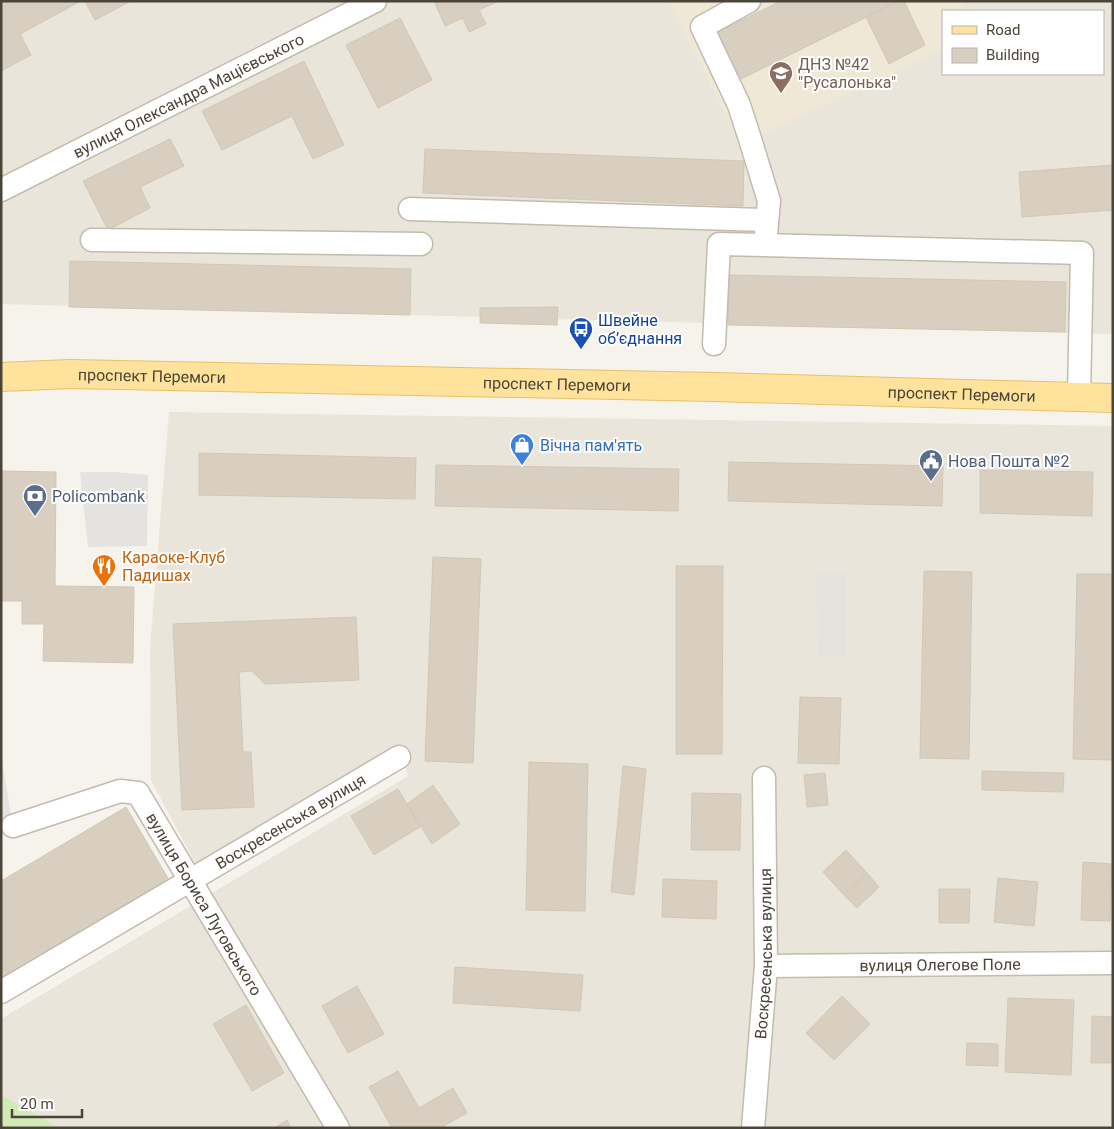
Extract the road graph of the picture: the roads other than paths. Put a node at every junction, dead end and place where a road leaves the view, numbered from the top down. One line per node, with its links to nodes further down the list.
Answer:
1 (375, 1): 3 (street, вулиця Олександра Мацієвського)
2 (749, 1): 5 (street)
3 (1, 190)
4 (410, 209): 5 (street)
5 (767, 220): 8 (street)
6 (92, 240): 7 (street)
7 (421, 244)
8 (766, 245): 9 (street); 11 (street)
9 (714, 344)
10 (1, 377): 11 (main road, проспект Перемоги)
11 (1079, 397): 12 (main road, проспект Перемоги)
12 (1113, 398)
13 (399, 757): 16 (street, Воскресенська вулиця)
14 (764, 778): 18 (street, Воскресенська вулиця)
15 (13, 826): 16 (street, вулиця Бориса Луговського)
16 (191, 882): 19 (street, Воскресенська вулиця); 20 (street, вулиця Бориса Луговського)
17 (1113, 963): 18 (street, вулиця Олегове Поле)
18 (766, 966): 21 (street, Воскресенська вулиця)
19 (1, 992)
20 (338, 1128)
21 (754, 1128)

